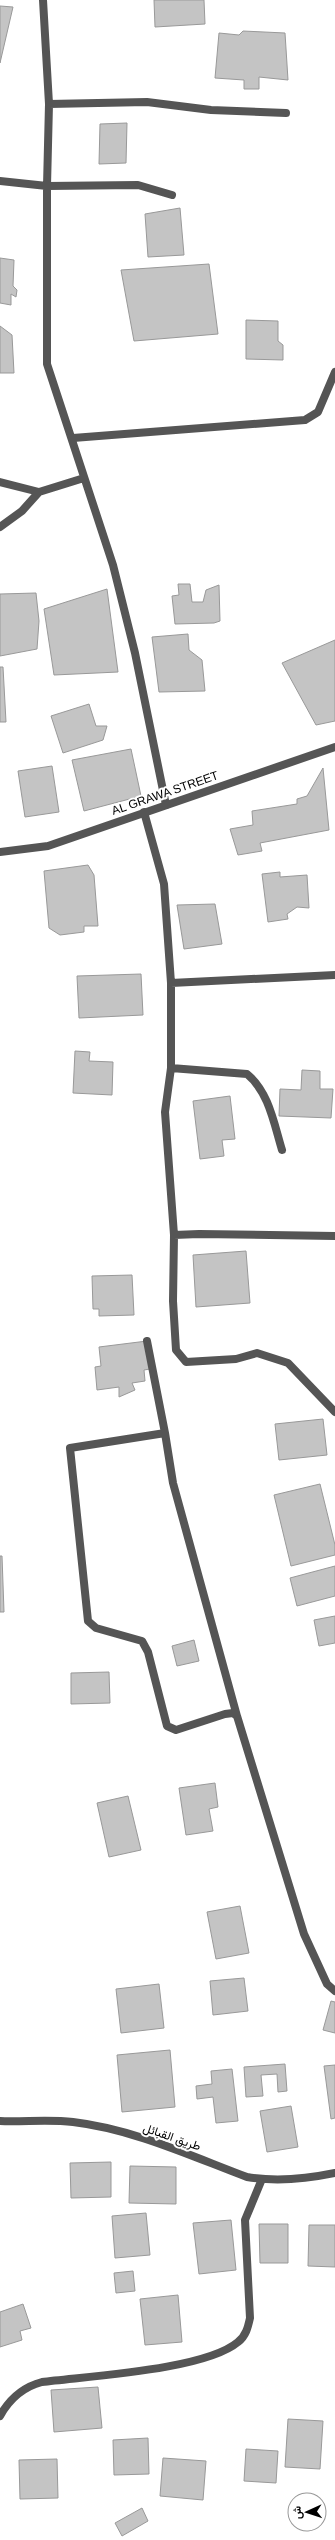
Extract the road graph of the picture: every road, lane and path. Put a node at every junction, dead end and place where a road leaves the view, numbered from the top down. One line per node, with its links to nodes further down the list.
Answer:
1 (43, 0): 2 (street)
2 (49, 104): 3 (street); 5 (street)
3 (286, 113)
4 (0, 181): 5 (street)
5 (47, 186): 6 (street); 8 (street)
6 (172, 195)
7 (335, 372): 8 (street)
8 (73, 438): 9 (street)
9 (84, 478): 11 (street); 14 (street)
10 (0, 482): 11 (street)
11 (39, 492): 12 (street)
12 (0, 527)
13 (335, 747): 14 (street, AL GRAWA STREET)
14 (166, 805): 15 (street, AL GRAWA STREET)
15 (144, 812): 16 (street, AL GRAWA STREET); 18 (street)
16 (0, 852)
17 (335, 975): 18 (street)
18 (171, 983): 19 (street)
19 (171, 1068): 20 (street); 21 (street)
20 (282, 1150)
21 (174, 1235): 22 (street); 24 (street)
22 (335, 1236)
23 (147, 1341): 25 (street)
24 (335, 1412)
25 (165, 1433): 26 (street); 26 (street)
26 (238, 1716): 27 (street)
27 (335, 1991)
28 (0, 2121): 30 (street, طريق القبائل)
29 (335, 2173): 30 (street, طريق القبائل)
30 (262, 2179): 31 (street)
31 (0, 2416)

